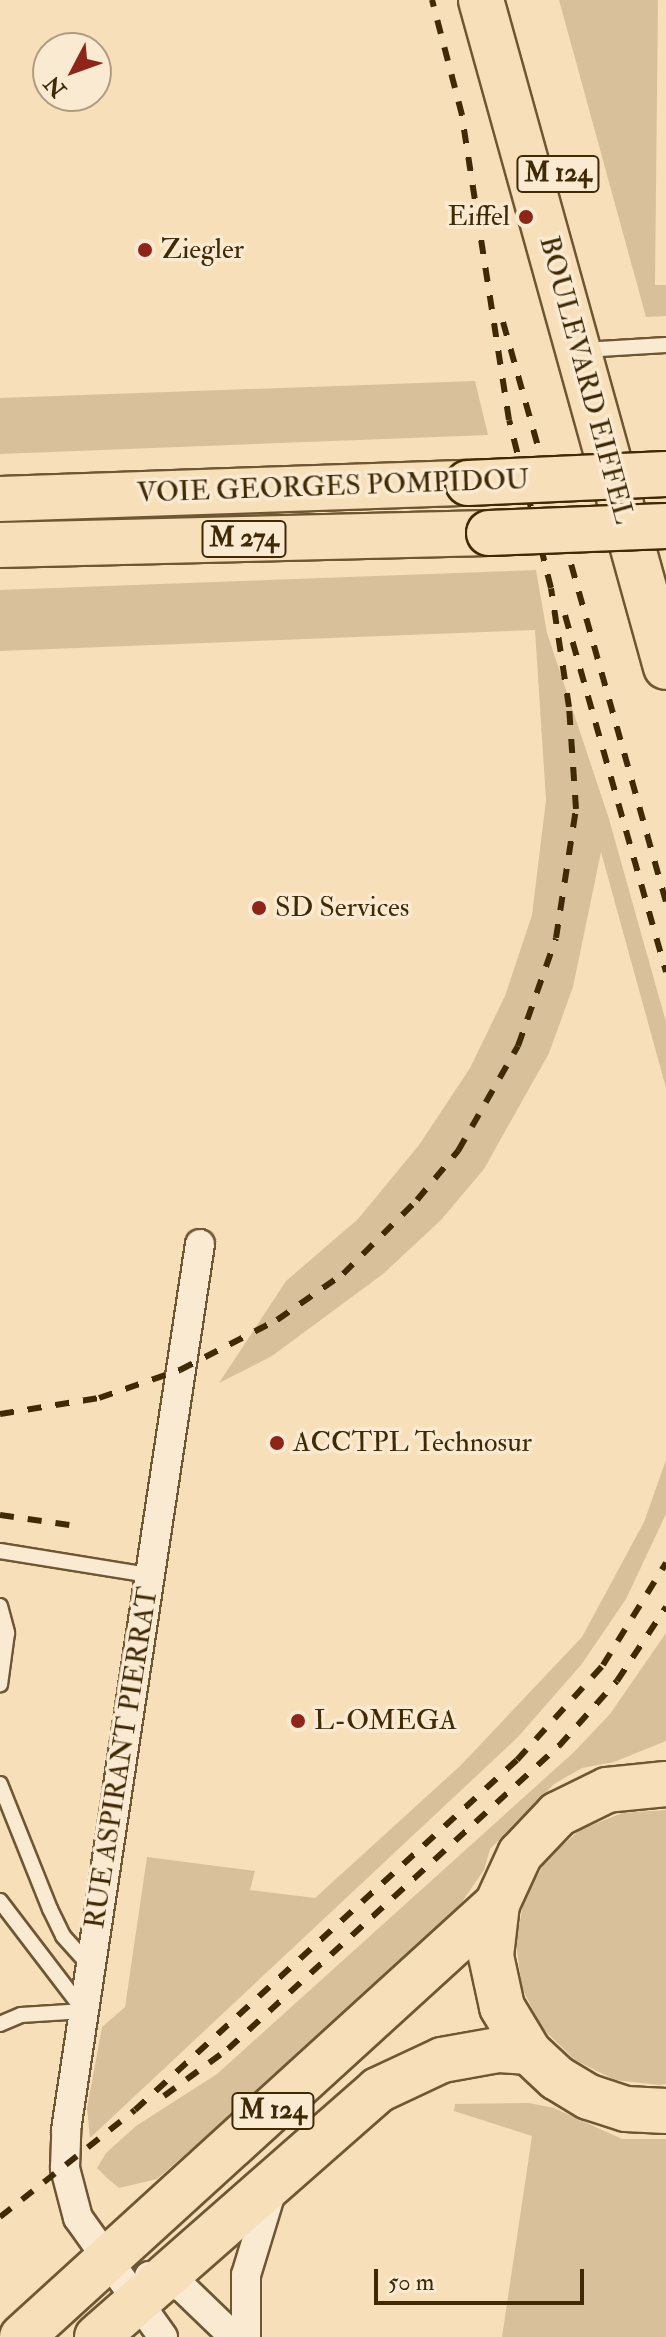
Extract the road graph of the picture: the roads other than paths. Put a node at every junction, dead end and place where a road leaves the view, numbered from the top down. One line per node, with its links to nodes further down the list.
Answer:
1 (481, 0): 4 (main road, BOULEVARD EIFFEL / M 124)
2 (509, 0): 4 (main road, BOULEVARD EIFFEL / M 124)
3 (666, 345): 4 (lane)
4 (592, 349): 9 (main road, M 124); 10 (main road, BOULEVARD EIFFEL / M 124)
5 (666, 474): 6 (main road, VOIE GEORGES POMPIDOU / M 274, bridge)
6 (0, 499)
7 (666, 526): 8 (main road, VOIE GEORGES POMPIDOU / M 274, bridge)
8 (0, 545)
9 (666, 562)
10 (666, 667)
11 (200, 1244): 13 (street, RUE ASPIRANT PIERRAT)
12 (0, 1551): 13 (lane)
13 (149, 1575): 20 (street, RUE ASPIRANT PIERRAT)
14 (0, 1606): 15 (lane)
15 (0, 1685)
16 (665, 1782): 19 (main road)
17 (0, 1784): 20 (lane)
18 (0, 1901): 21 (lane)
19 (497, 1904): 23 (main road); 26 (main road, M 124)
20 (91, 1966): 21 (street, RUE ASPIRANT PIERRAT)
21 (84, 2011): 22 (lane); 26 (street, RUE ASPIRANT PIERRAT)
22 (0, 2024)
23 (529, 2052): 24 (main road); 25 (main road, M 124)
24 (666, 2111)
25 (277, 2175): 27 (main road, M 124); 32 (street)
26 (109, 2263): 27 (street); 28 (main road, M 124)
27 (151, 2291): 29 (main road, M 124); 30 (street); 31 (street)
28 (22, 2337)
29 (97, 2337)
30 (163, 2337)
31 (234, 2337)
32 (246, 2337)

